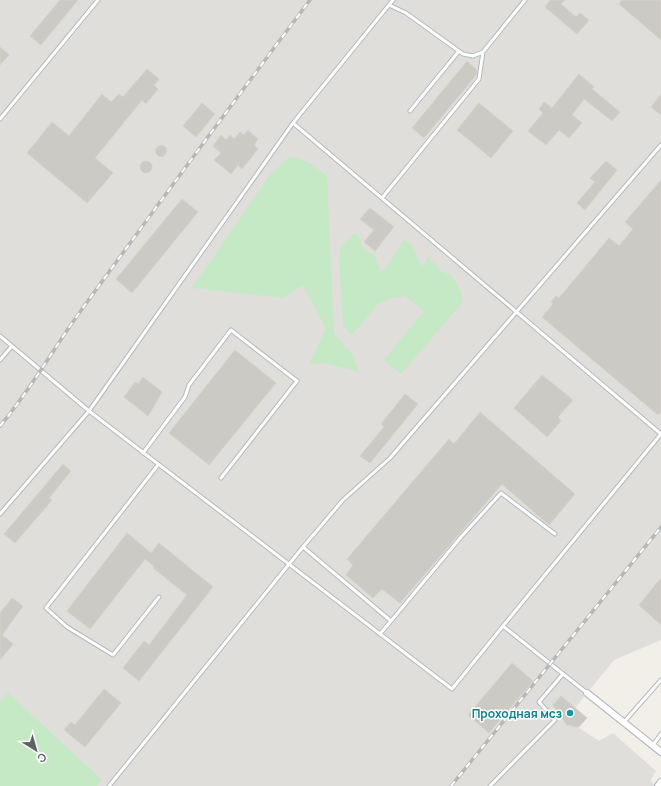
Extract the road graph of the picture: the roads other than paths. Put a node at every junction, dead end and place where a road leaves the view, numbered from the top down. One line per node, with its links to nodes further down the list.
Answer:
1 (98, 0): 8 (lane)
2 (393, 0): 4 (lane)
3 (525, 0): 6 (lane)
4 (389, 5): 5 (lane); 9 (lane)
5 (459, 51): 6 (lane); 7 (lane)
6 (483, 52): 11 (lane)
7 (410, 111)
8 (0, 119)
9 (293, 123): 11 (lane); 16 (lane)
10 (661, 145): 12 (lane)
11 (382, 198): 12 (lane)
12 (517, 312): 17 (lane); 23 (lane)
13 (0, 336): 14 (lane)
14 (12, 346): 15 (lane); 16 (lane)
15 (0, 360)
16 (89, 411): 18 (lane); 21 (lane)
17 (661, 434): 27 (lane)
18 (143, 453): 19 (lane); 20 (lane)
19 (158, 464): 24 (lane); 25 (lane)
20 (221, 478)
21 (0, 514)
22 (555, 534): 26 (lane)
23 (303, 547): 24 (lane); 26 (lane)
24 (288, 565): 28 (lane); 37 (lane)
25 (159, 597)
26 (391, 621): 28 (lane)
27 (503, 626): 28 (lane); 29 (lane)
28 (380, 634)
29 (563, 674): 31 (lane); 38 (lane)
30 (661, 680): 32 (lane)
31 (587, 693): 32 (street)
32 (624, 722): 34 (street)
33 (661, 734): 34 (lane)
34 (653, 745): 35 (street)
35 (661, 752)
36 (661, 782): 39 (street)
37 (109, 786)
38 (490, 786)
39 (658, 786)

